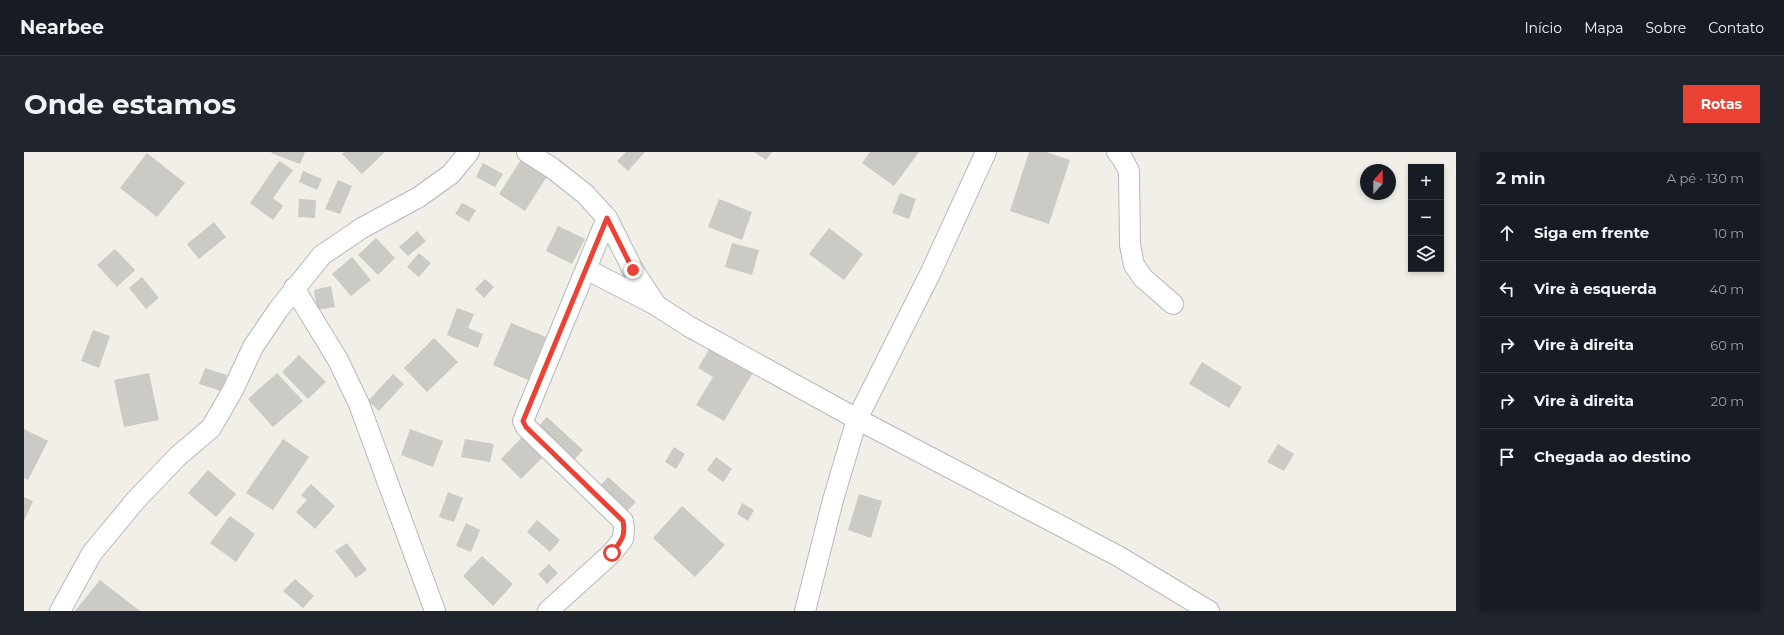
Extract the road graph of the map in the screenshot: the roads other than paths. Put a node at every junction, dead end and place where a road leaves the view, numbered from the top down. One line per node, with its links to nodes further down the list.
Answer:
1 (469, 152): 7 (street)
2 (528, 152): 5 (street)
3 (986, 152): 10 (street)
4 (1116, 152): 8 (street)
5 (607, 218): 6 (street); 9 (street)
6 (586, 269): 9 (street); 13 (street)
7 (294, 288): 11 (street); 12 (street)
8 (1172, 304)
9 (657, 306): 10 (street)
10 (857, 419): 14 (street); 15 (street)
11 (60, 611)
12 (435, 611)
13 (548, 611)
14 (805, 611)
15 (1209, 611)

